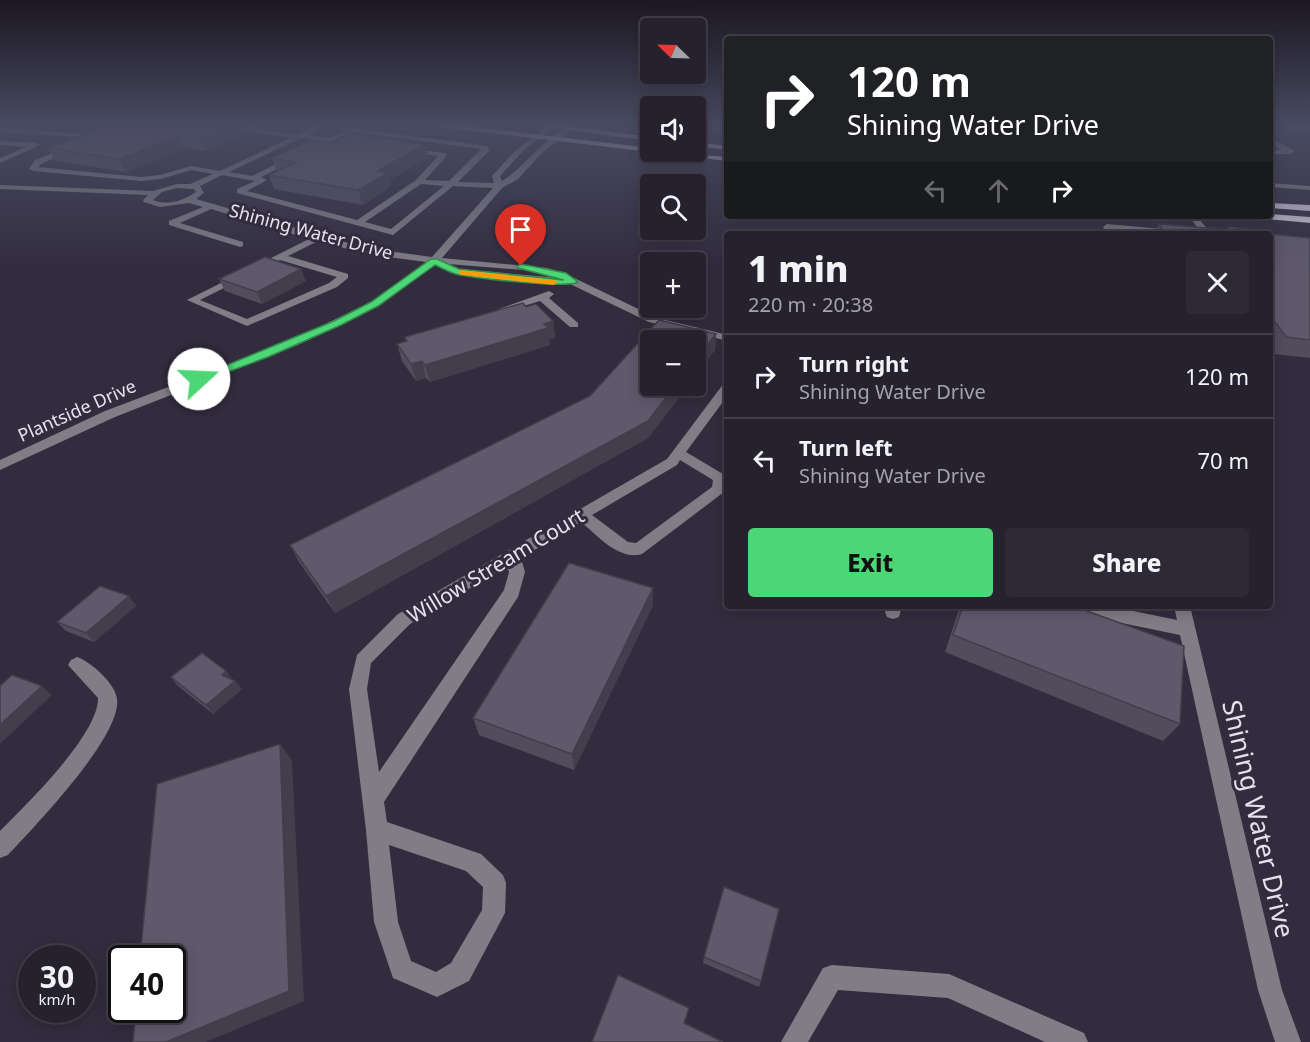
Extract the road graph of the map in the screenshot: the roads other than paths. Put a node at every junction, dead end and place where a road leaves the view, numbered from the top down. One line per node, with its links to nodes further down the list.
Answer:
1 (78, 174): 2 (street)
2 (172, 174)
3 (220, 174): 14 (street)
4 (225, 174): 10 (street)
5 (263, 174): 10 (street)
6 (426, 174): 11 (street)
7 (461, 174): 12 (street)
8 (498, 174): 15 (street, Plantside Drive)
9 (518, 174): 15 (street, Plantside Drive)
10 (254, 178): 26 (street)
11 (418, 182): 12 (street); 26 (street)
12 (451, 184): 15 (street); 26 (street)
13 (1273, 185): 17 (street)
14 (193, 186): 18 (street); 19 (street)
15 (499, 186): 33 (street, Plantside Drive)
16 (0, 187): 18 (street)
17 (1310, 188)
18 (153, 193): 19 (street)
19 (189, 200): 21 (street, Shining Water Drive)
20 (1273, 205): 22 (main road)
21 (212, 206): 30 (street, Shining Water Drive); 31 (street)
22 (1310, 208)
23 (1273, 217): 25 (main road)
24 (1195, 219): 29 (street)
25 (1310, 220)
26 (358, 223)
27 (1109, 231): 28 (street)
28 (1151, 231)
29 (1205, 231)
30 (320, 237): 32 (street); 33 (street, Shining Water Drive)
31 (240, 244)
32 (280, 257): 32 (street)
33 (434, 261): 34 (street, Shining Water Drive); 43 (street, Plantside Drive)
34 (573, 282): 35 (street); 39 (street, Shining Water Drive)
35 (542, 297): 36 (street); 37 (street)
36 (488, 314)
37 (574, 325)
38 (724, 331): 39 (street)
39 (714, 335): 40 (street, Shining Water Drive)
40 (724, 337)
41 (724, 391): 42 (street, Willow Stream Court)
42 (678, 453): 44 (street, Willow Stream Court); 44 (street)
43 (0, 465)
44 (582, 515): 45 (street, Willow Stream Court)
45 (512, 556): 50 (street); 50 (street, Willow Stream Court)
46 (1098, 609): 48 (street)
47 (1183, 609): 48 (street, Shining Water Drive)
48 (1187, 629): 55 (street, Shining Water Drive)
49 (77, 665): 52 (street)
50 (372, 801): 51 (street, Willow Stream Court)
51 (377, 830): 51 (street, Willow Stream Court)
52 (0, 847)
53 (794, 1042): 54 (street)
54 (1075, 1042)
55 (1288, 1042)

